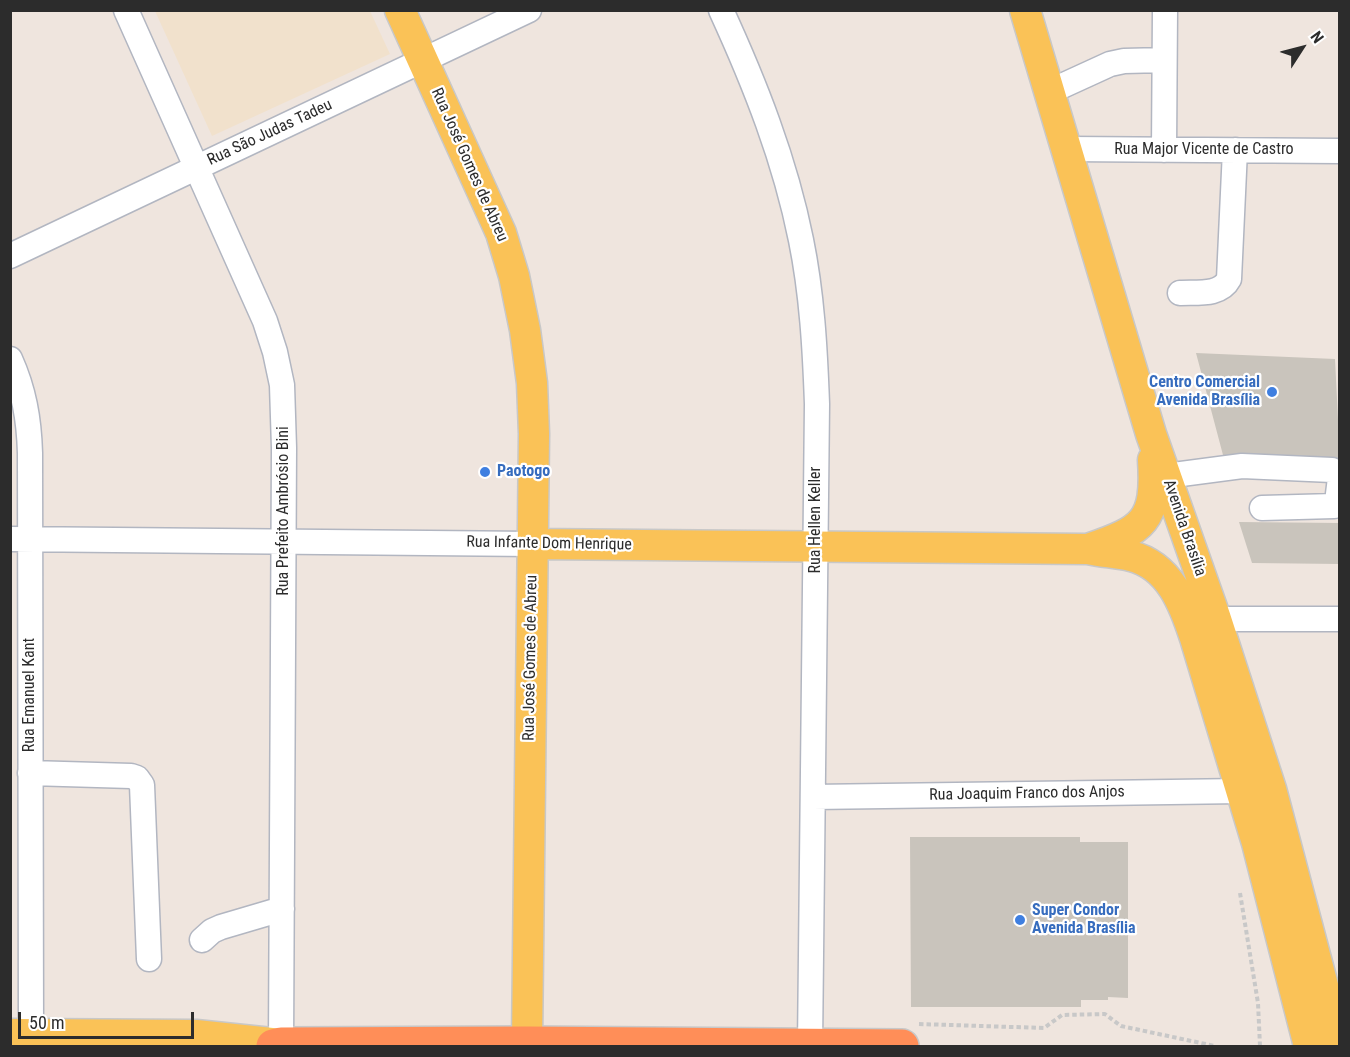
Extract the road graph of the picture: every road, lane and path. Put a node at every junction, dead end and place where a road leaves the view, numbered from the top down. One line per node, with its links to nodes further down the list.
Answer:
1 (126, 10): 14 (street, Rua Prefeito Ambrósio Bini)
2 (400, 10): 8 (main road, Rua José Gomes de Abreu)
3 (529, 10): 8 (street, Rua São Judas Tadeu)
4 (721, 10): 25 (street, Rua Hellen Keller)
5 (1025, 10): 9 (main road, Avenida Brasília)
6 (1165, 10): 7 (street)
7 (1164, 60): 9 (street); 11 (street)
8 (423, 61): 14 (street, Rua São Judas Tadeu); 24 (main road, Rua José Gomes de Abreu)
9 (1050, 91): 10 (main road, Avenida Brasília)
10 (1068, 149): 11 (street, Rua Major Vicente de Castro); 18 (main road, Avenida Brasília)
11 (1164, 150): 12 (street, Rua Major Vicente de Castro)
12 (1235, 150): 13 (street, Rua Major Vicente de Castro); 16 (street)
13 (1340, 151)
14 (197, 168): 15 (street, Rua São Judas Tadeu); 23 (street, Rua Prefeito Ambrósio Bini)
15 (10, 256)
16 (1180, 293)
17 (10, 359): 22 (street, Rua Emanuel Kant)
18 (1151, 434): 19 (main road, Avenida Brasília); 26 (main road, Rua Infante Dom Henrique)
19 (1166, 476): 20 (street); 28 (main road, Avenida Brasília)
20 (1340, 478): 21 (street)
21 (1262, 508)
22 (21, 539): 23 (street, Rua Infante Dom Henrique); 30 (street, Rua Emanuel Kant)
23 (284, 541): 24 (street, Rua Infante Dom Henrique); 35 (street, Rua Prefeito Ambrósio Bini)
24 (533, 544): 25 (main road, Rua Infante Dom Henrique); 41 (main road, Rua José Gomes de Abreu)
25 (816, 547): 26 (main road, Rua Infante Dom Henrique); 32 (street, Rua Hellen Keller)
26 (1088, 549): 27 (main road, Rua Infante Dom Henrique)
27 (1185, 609): 31 (main road, Avenida Brasília)
28 (1216, 619): 29 (street); 33 (main road, Avenida Brasília)
29 (1340, 619)
30 (30, 773): 37 (street); 38 (street, Rua Emanuel Kant)
31 (1242, 791): 32 (street, Rua Joaquim Franco dos Anjos); 33 (main road, Avenida Brasília)
32 (813, 797): 42 (street, Rua Hellen Keller)
33 (1271, 842): 45 (main road, Avenida Brasília); 46 (main road, Avenida Brasília)
34 (1239, 886): 44 (path)
35 (282, 909): 36 (street); 40 (street, Rua Prefeito Ambrósio Bini)
36 (202, 940)
37 (149, 959)
38 (21, 1034): 40 (main road)
39 (909, 1035): 42 (highway); 43 (path)
40 (277, 1045): 41 (highway)
41 (528, 1045): 42 (highway)
42 (811, 1046)
43 (1215, 1047)
44 (1260, 1047)
45 (1309, 1047)
46 (1339, 1047)

